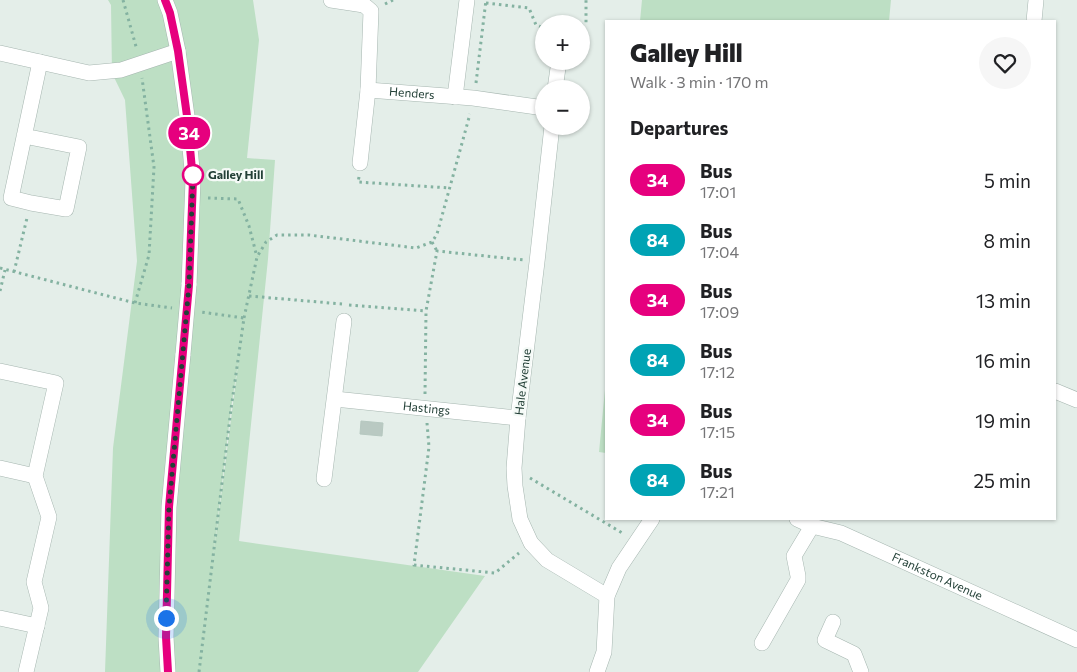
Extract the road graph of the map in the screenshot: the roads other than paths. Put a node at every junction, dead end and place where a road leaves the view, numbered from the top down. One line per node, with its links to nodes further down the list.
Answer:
1 (165, 0): 6 (street)
2 (331, 0): 9 (street)
3 (467, 0): 10 (street)
4 (1036, 0): 5 (street)
5 (1034, 20)
6 (178, 51): 8 (street); 34 (street, bridge)
7 (0, 53): 8 (street)
8 (40, 62): 13 (street)
9 (368, 90): 10 (street, Henders); 14 (street)
10 (455, 97): 11 (street)
11 (535, 107)
12 (551, 135): 20 (street, Hale Avenue)
13 (24, 136): 13 (street)
14 (360, 163)
15 (344, 321): 18 (street)
16 (0, 370): 22 (street)
17 (1056, 391): 19 (street)
18 (335, 400): 20 (street, Hastings); 23 (street)
19 (1077, 400)
20 (518, 418): 27 (street, Hale Avenue)
21 (0, 468): 22 (street)
22 (35, 476): 30 (street)
23 (324, 479)
24 (651, 520): 27 (street)
25 (799, 520): 26 (street, Frankston Avenue)
26 (812, 526): 31 (street, Frankston Avenue); 32 (street)
27 (606, 596): 35 (street)
28 (0, 618): 30 (street)
29 (833, 622): 36 (street)
30 (37, 626): 33 (street)
31 (1077, 640)
32 (762, 643)
33 (26, 672)
34 (168, 672)
35 (597, 672)
36 (861, 672)

